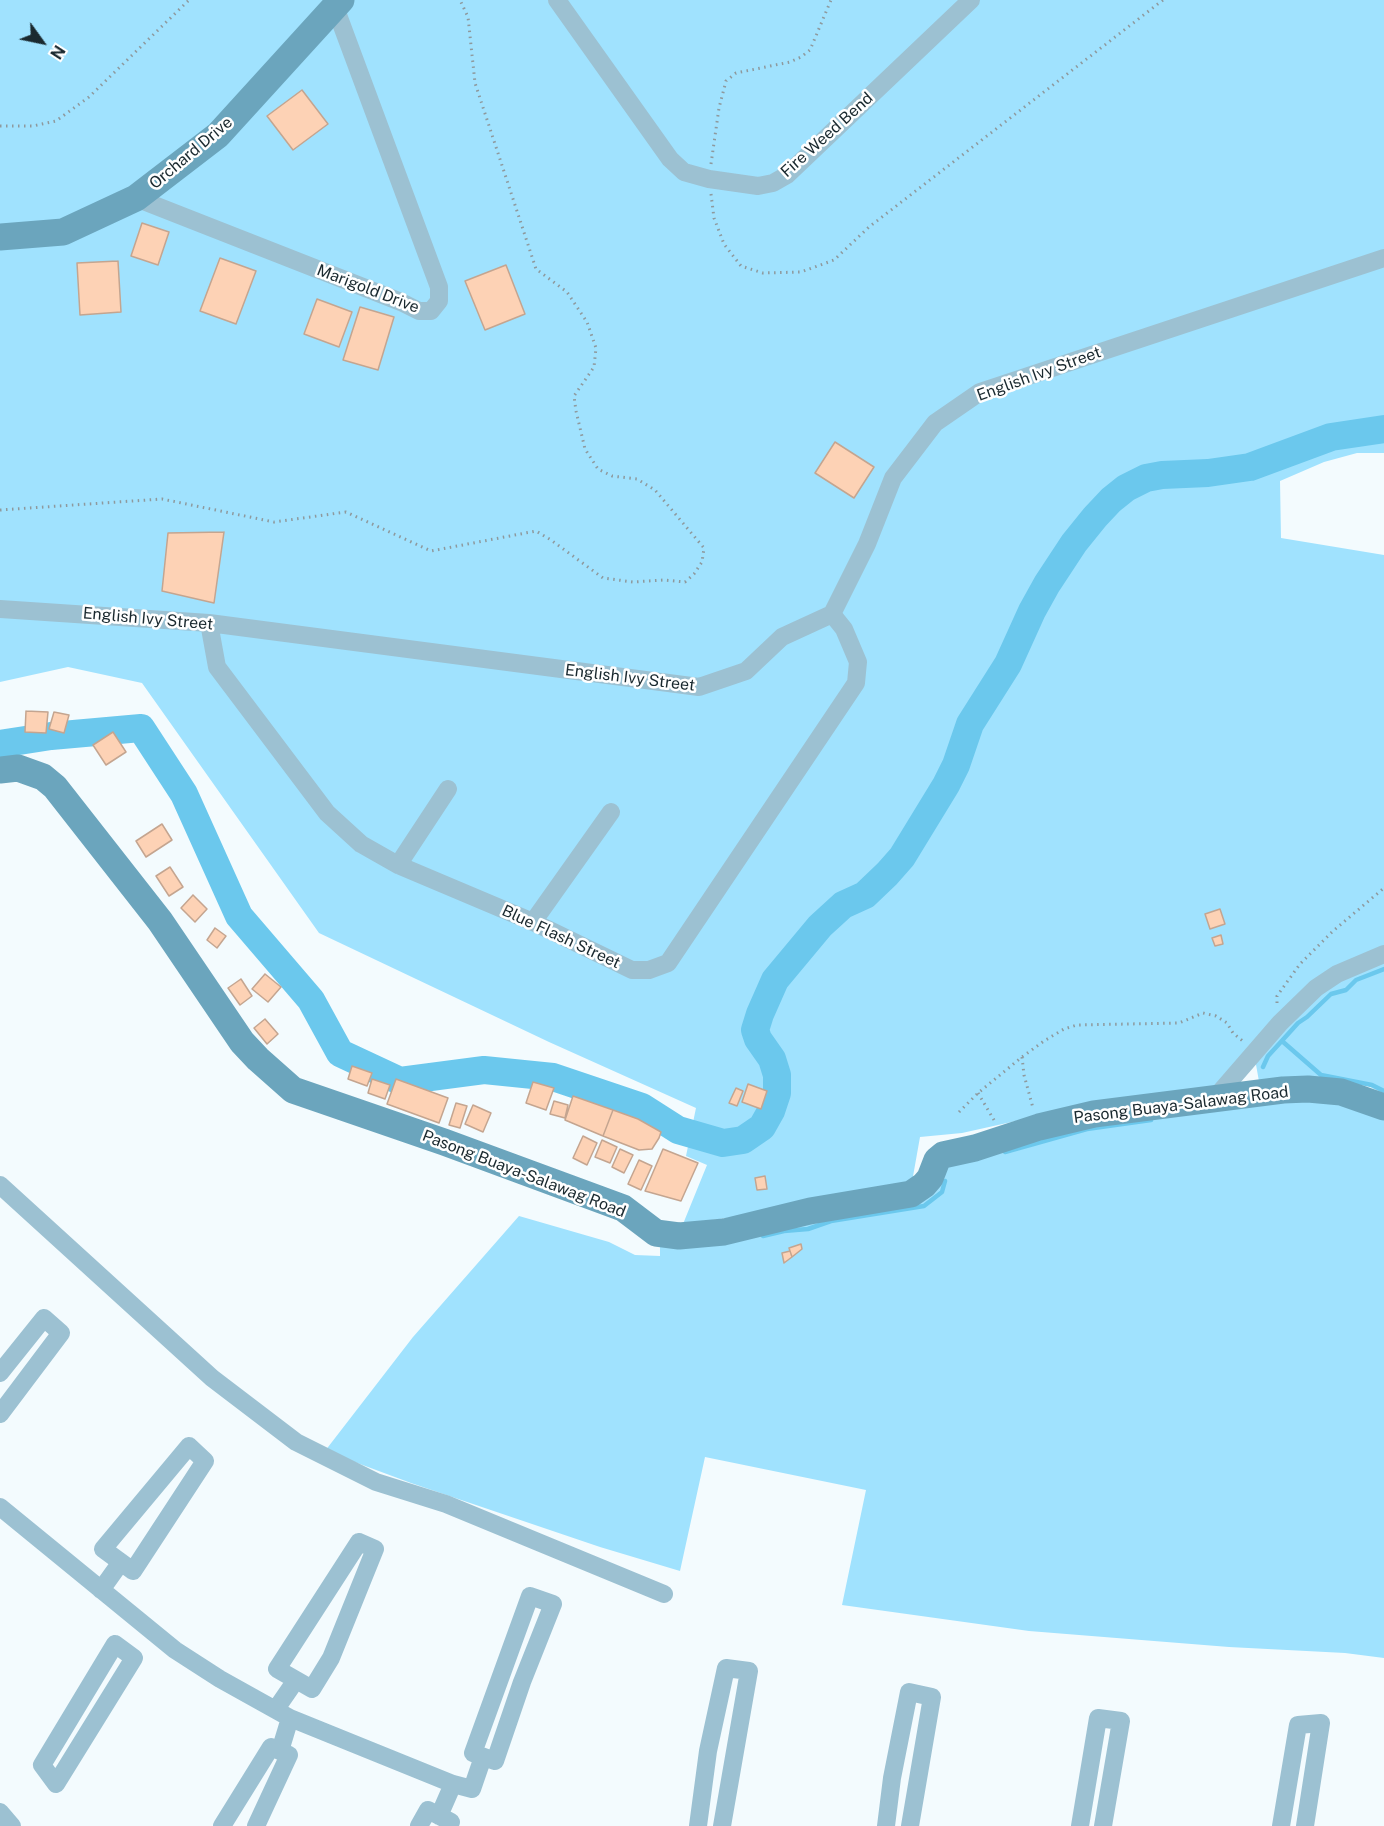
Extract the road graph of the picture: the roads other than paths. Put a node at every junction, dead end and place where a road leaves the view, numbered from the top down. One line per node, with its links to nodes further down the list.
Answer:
1 (557, 0): 2 (street, Fire Weed Bend)
2 (971, 0)
3 (338, 3): 4 (street, Orchard Drive); 4 (street, Marigold Drive)
4 (136, 198): 5 (street, Orchard Drive)
5 (0, 237)
6 (1384, 258): 8 (street, English Ivy Street)
7 (0, 609): 9 (street, English Ivy Street)
8 (832, 614): 9 (street, English Ivy Street); 14 (street, Blue Flash Street)
9 (209, 623): 13 (street, Blue Flash Street)
10 (0, 770): 16 (street, Pasong Buaya-Salawag Road)
11 (448, 789): 13 (street)
12 (611, 812): 14 (street)
13 (398, 865): 14 (street, Blue Flash Street)
14 (533, 922)
15 (1384, 954): 16 (street)
16 (1215, 1098): 17 (street, Pasong Buaya-Salawag Road)
17 (1384, 1107)
18 (0, 1185): 24 (street)
19 (0, 1373): 20 (street)
20 (0, 1414)
21 (0, 1507): 23 (street)
22 (120, 1562): 22 (street); 23 (street)
23 (100, 1590): 25 (street)
24 (664, 1594)
25 (138, 1620): 26 (street); 28 (street)
26 (124, 1650): 26 (street)
27 (296, 1680): 27 (street); 28 (street)
28 (283, 1714): 29 (street); 31 (street)
29 (280, 1751): 35 (street); 36 (street)
30 (483, 1756): 30 (street); 31 (street)
31 (453, 1784): 33 (street)
32 (0, 1812): 34 (street)
33 (444, 1821): 37 (street)
34 (12, 1826)
35 (222, 1826)
36 (256, 1826)
37 (419, 1826)
38 (698, 1826): 39 (street)
39 (722, 1826)
40 (886, 1826): 41 (street)
41 (910, 1826)
42 (1080, 1826): 43 (street)
43 (1103, 1826)
44 (1281, 1826): 45 (street)
45 (1305, 1826)

